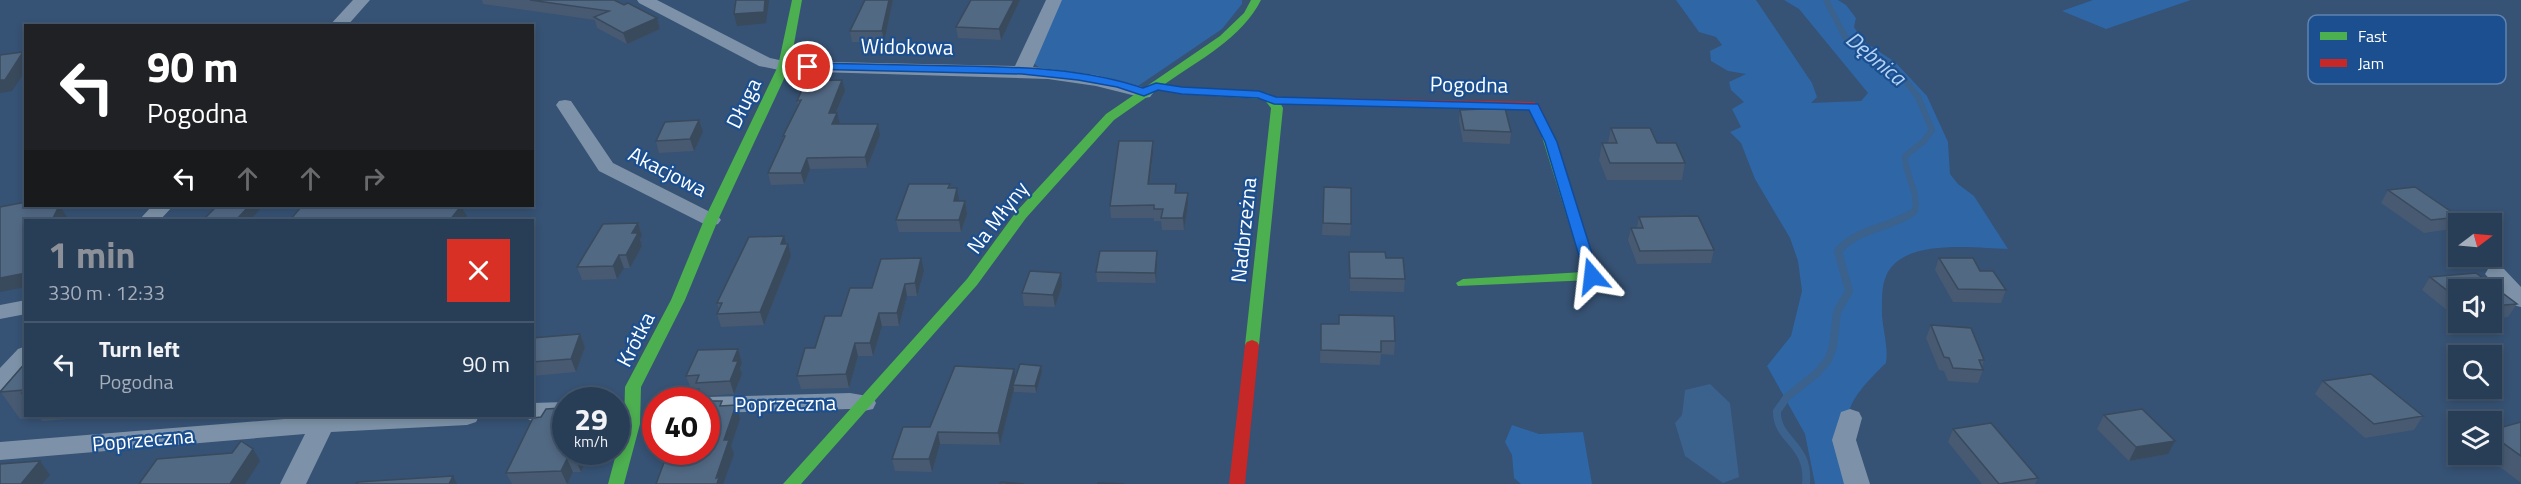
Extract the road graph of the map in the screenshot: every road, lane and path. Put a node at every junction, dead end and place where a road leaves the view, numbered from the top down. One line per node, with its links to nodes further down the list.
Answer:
1 (362, 0): 6 (street)
2 (645, 0): 7 (street, Widokowa)
3 (797, 0): 7 (street, Długa)
4 (1054, 0): 8 (street)
5 (1256, 0): 9 (street, Na Młyny)
6 (339, 24)
7 (784, 66): 8 (street, Widokowa); 14 (street, Długa)
8 (1022, 71): 9 (street, Widokowa)
9 (1150, 89): 10 (street); 22 (street, Na Młyny)
10 (1274, 100): 16 (street, Pogodna); 34 (street, Nadbrzeżna)
11 (566, 105): 14 (street, Akacjowa)
12 (162, 207): 13 (street)
13 (150, 219)
14 (711, 219): 24 (street, Krótka)
15 (2496, 274): 17 (street)
16 (1463, 283)
17 (2521, 300)
18 (24, 307): 19 (street)
19 (0, 312)
20 (24, 356): 21 (street)
21 (0, 383)
22 (864, 403): 23 (street, Poprzeczna); 33 (street, Na Młyny)
23 (720, 405)
24 (635, 406): 32 (street, Krótka)
25 (552, 411): 26 (street)
26 (534, 412)
27 (448, 417): 29 (street, Poprzeczna)
28 (1850, 418): 35 (street)
29 (323, 424): 30 (street, Poprzeczna); 31 (street)
30 (0, 451)
31 (293, 484)
32 (616, 484)
33 (791, 484)
34 (1237, 484)
35 (1857, 484)

